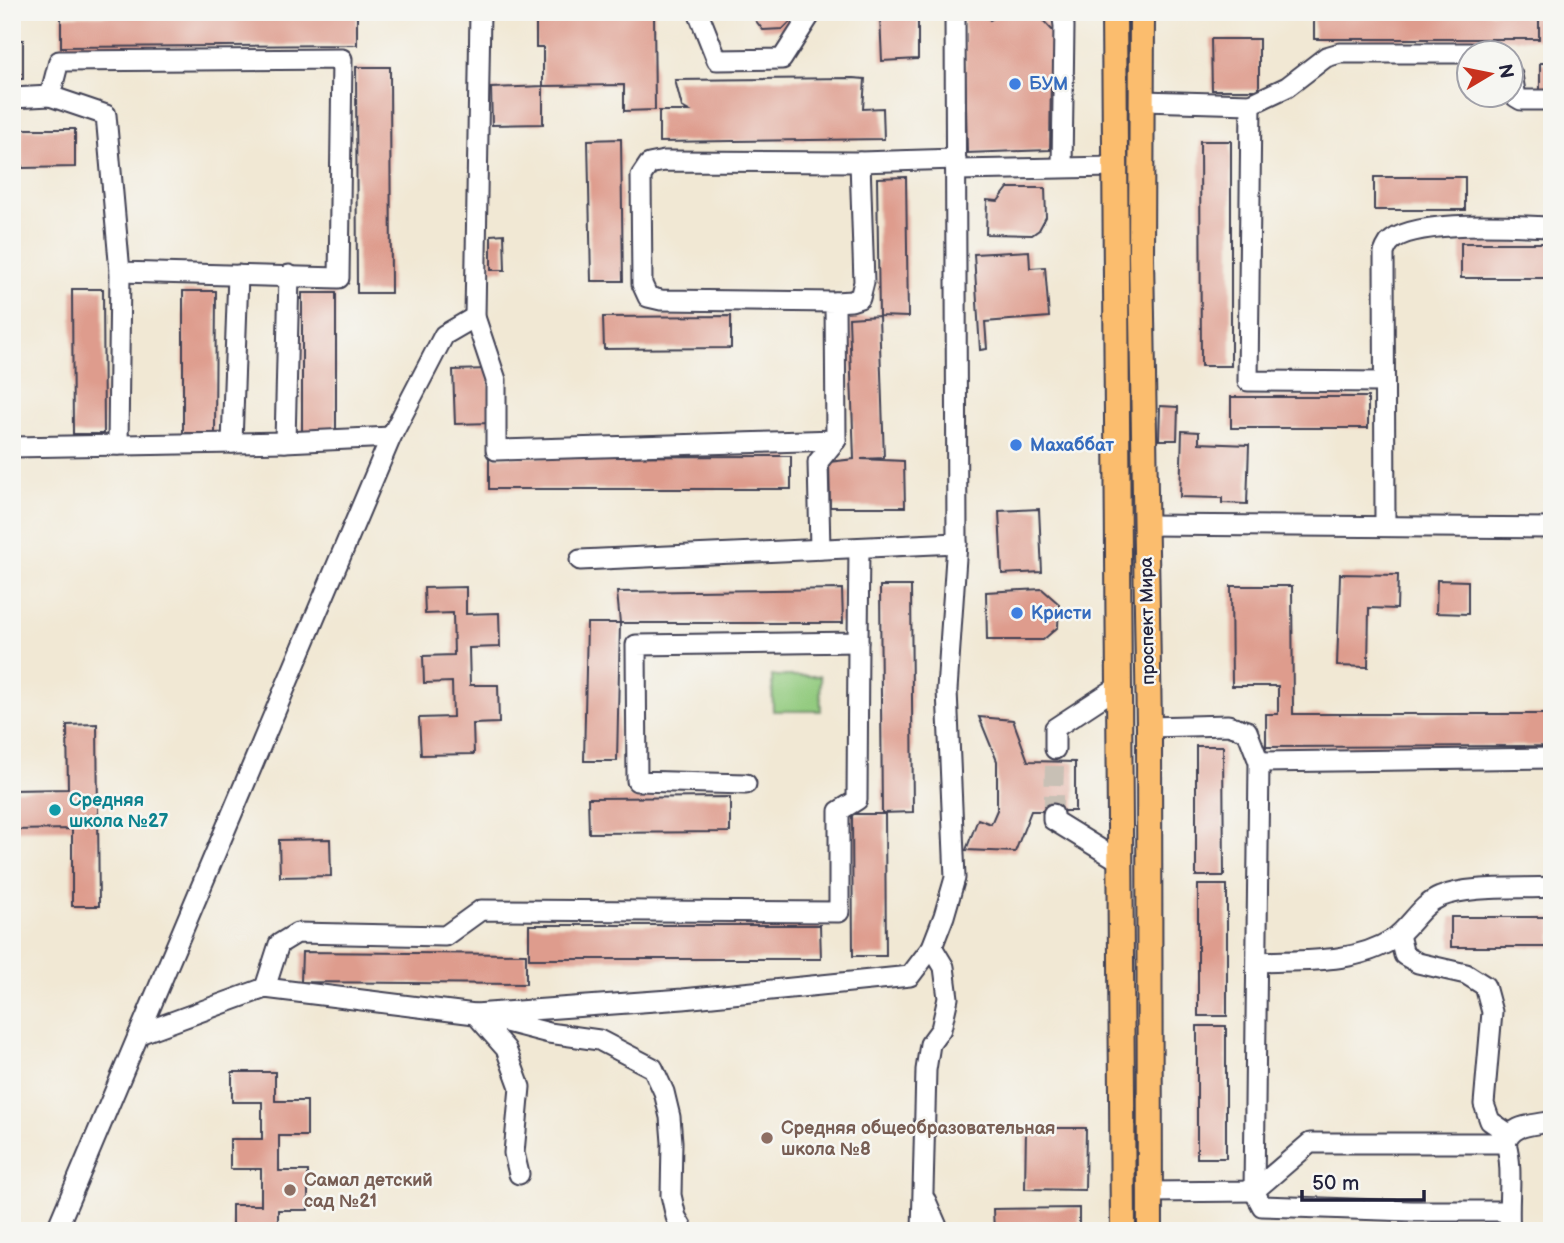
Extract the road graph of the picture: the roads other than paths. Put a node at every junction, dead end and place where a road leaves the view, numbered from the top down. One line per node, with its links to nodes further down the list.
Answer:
1 (480, 12): 25 (street)
2 (698, 12): 3 (street)
3 (812, 12)
4 (955, 12): 16 (street)
5 (1062, 12): 17 (street)
6 (1114, 12): 18 (main road, проспект Мира)
7 (1142, 12): 13 (main road, проспект Мира)
8 (1456, 53): 14 (street)
9 (50, 96): 10 (street); 21 (street); 23 (street)
10 (12, 98)
11 (1526, 100): 12 (street)
12 (1552, 100)
13 (1142, 101): 14 (street); 20 (main road, проспект Мира)
14 (1251, 104): 26 (street)
15 (860, 162): 16 (street); 24 (street); 24 (street)
16 (956, 164): 17 (street); 36 (street)
17 (1062, 167): 18 (street)
18 (1114, 167): 20 (main road); 41 (main road, проспект Мира)
19 (1552, 227): 26 (street)
20 (1141, 257): 33 (main road, проспект Мира)
21 (120, 272): 22 (street); 31 (street)
22 (238, 275): 23 (street); 30 (street)
23 (289, 275): 29 (street)
24 (835, 302): 28 (street)
25 (475, 317): 27 (street); 28 (street)
26 (1384, 382): 34 (street)
27 (391, 437): 29 (street); 55 (street)
28 (836, 440): 38 (street)
29 (285, 442): 30 (street)
30 (232, 443): 31 (street)
31 (118, 445): 32 (street)
32 (12, 447)
33 (1145, 525): 34 (street); 42 (main road, проспект Мира)
34 (1385, 525): 35 (street)
35 (1552, 528)
36 (957, 543): 37 (street); 51 (street)
37 (859, 548): 38 (street); 40 (street)
38 (820, 549): 39 (street)
39 (580, 560)
40 (858, 642): 46 (street); 53 (street)
41 (1119, 686): 43 (street); 48 (main road, проспект Мира)
42 (1149, 727): 45 (street); 60 (main road, проспект Мира)
43 (1055, 749)
44 (1552, 758): 45 (street)
45 (1259, 762): 52 (street)
46 (746, 784)
47 (1053, 814): 48 (street)
48 (1121, 862): 68 (main road, проспект Мира)
49 (1552, 887): 50 (street)
50 (1399, 935): 52 (street); 57 (street)
51 (932, 947): 54 (street); 61 (street)
52 (1258, 962): 59 (street)
53 (265, 988): 54 (street); 55 (street)
54 (475, 1014): 58 (street); 65 (street)
55 (139, 1034): 64 (street)
56 (1552, 1121): 57 (street)
57 (1507, 1139): 59 (street); 63 (street)
58 (519, 1174)
59 (1254, 1191): 60 (street); 62 (street)
60 (1150, 1192): 69 (main road, проспект Мира)
61 (923, 1194): 66 (street); 67 (street)
62 (1412, 1210): 63 (street); 70 (street)
63 (1508, 1210): 71 (street)
64 (56, 1231)
65 (684, 1231)
66 (922, 1231)
67 (939, 1231)
68 (1123, 1231)
69 (1150, 1231)
70 (1412, 1231)
71 (1510, 1231)

